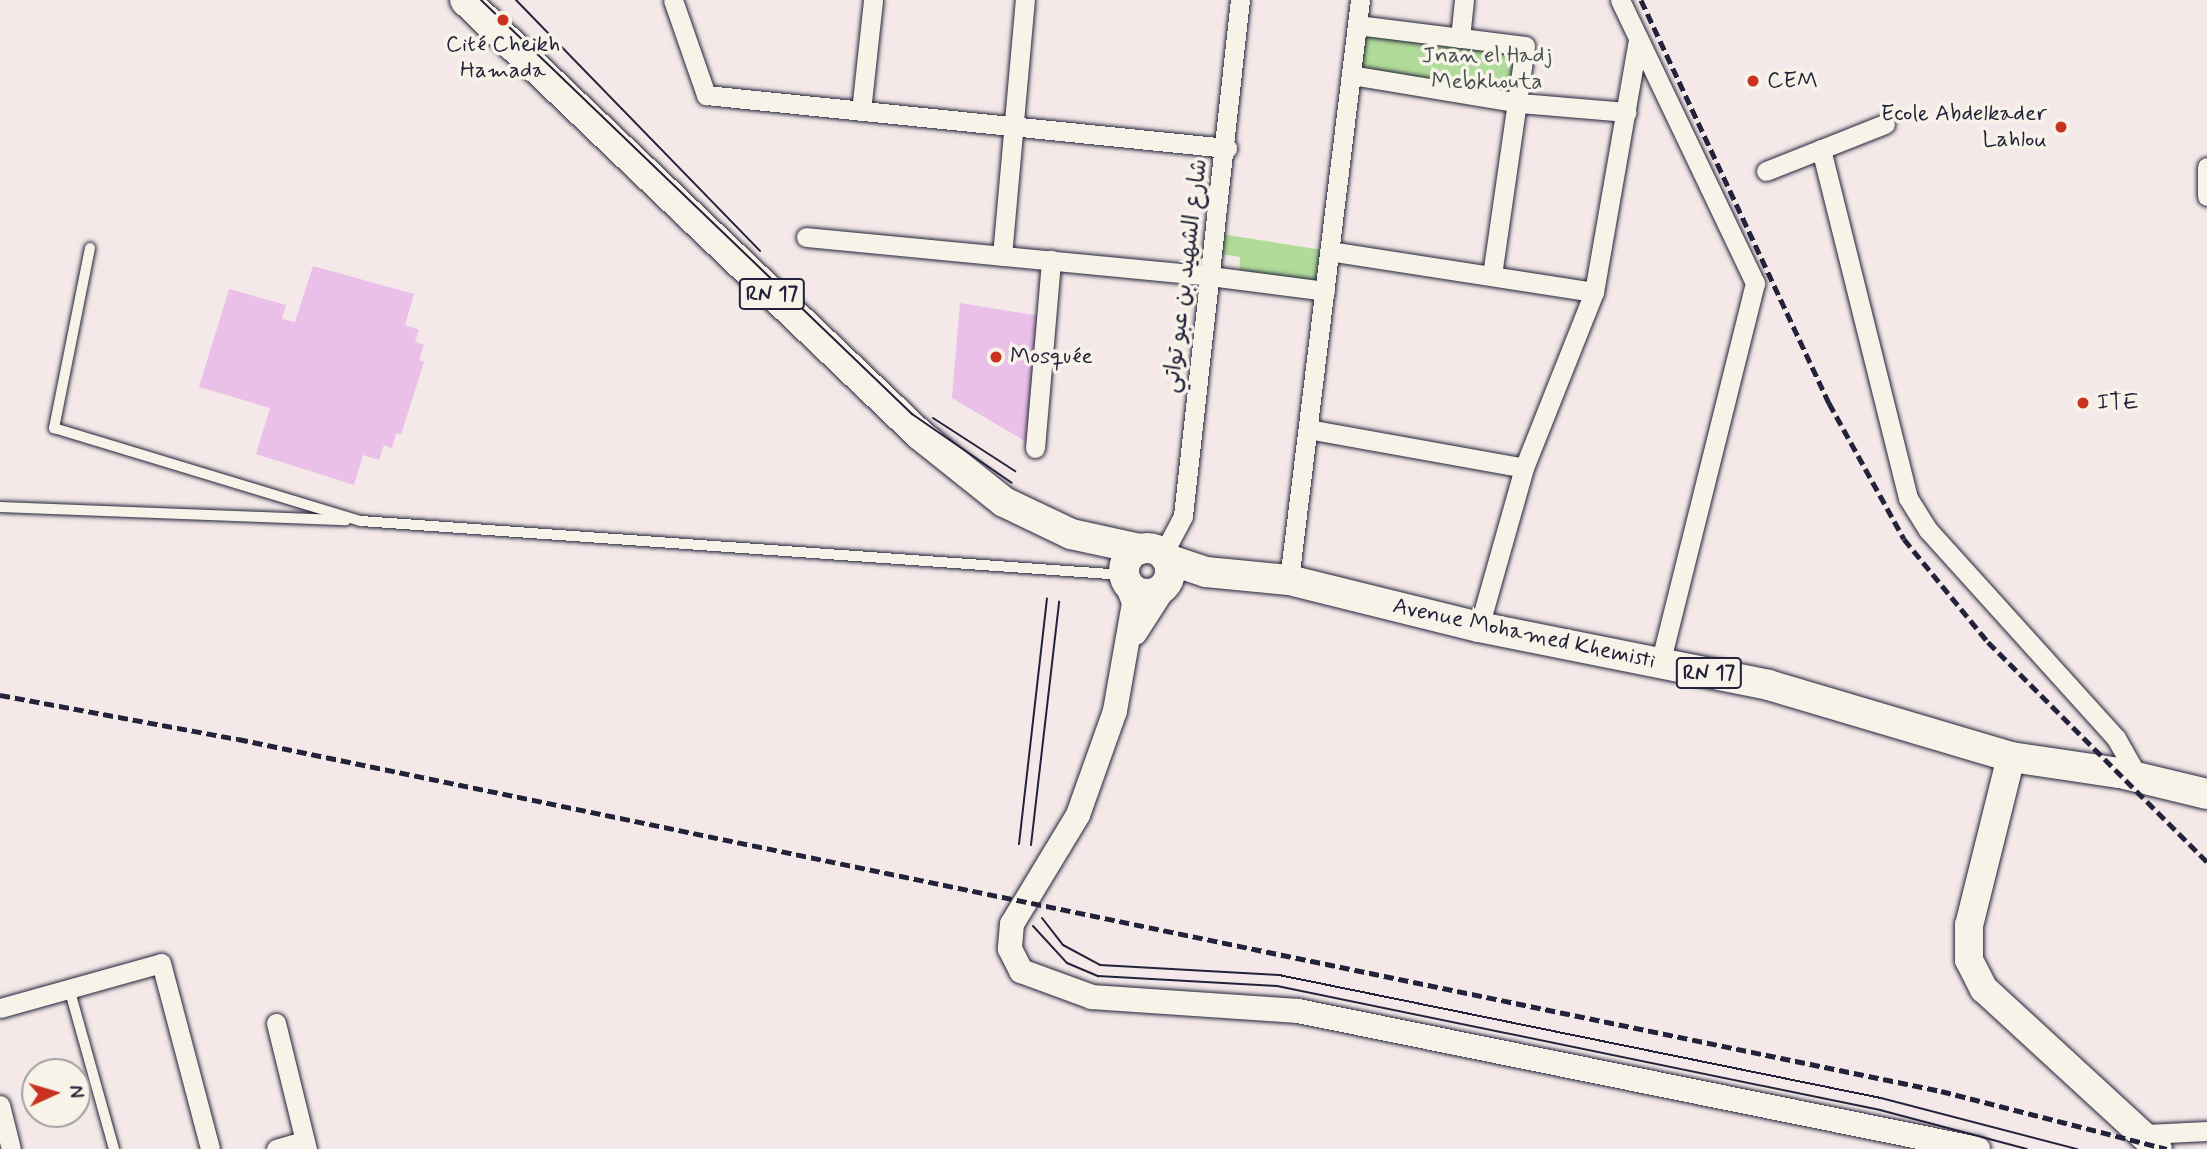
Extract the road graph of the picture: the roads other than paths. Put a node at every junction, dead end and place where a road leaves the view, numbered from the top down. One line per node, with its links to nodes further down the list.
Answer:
1 (466, 0): 37 (main road, RN 17)
2 (673, 0): 14 (street)
3 (873, 0): 14 (street)
4 (1024, 0): 17 (street)
5 (1240, 0): 18 (street, شارع الشهيد بن عبو تواتي)
6 (1360, 0): 9 (street)
7 (1464, 0): 10 (street)
8 (1620, 0): 11 (street)
9 (1357, 25): 10 (street); 12 (street)
10 (1460, 38): 13 (street)
11 (1638, 39): 15 (street); 41 (street)
12 (1351, 75): 13 (street); 25 (street)
13 (1520, 103): 15 (street); 28 (street)
14 (861, 111): 17 (street)
15 (1627, 112): 31 (street)
16 (1885, 124): 19 (street)
17 (1012, 126): 18 (street); 26 (street)
18 (1227, 148): 29 (street, شارع الشهيد بن عبو تواتي)
19 (1821, 149): 21 (street); 43 (street)
20 (2207, 167): 22 (street)
21 (1766, 171)
22 (2207, 196)
23 (806, 237): 26 (street)
24 (90, 248): 36 (lane)
25 (1329, 251): 28 (street); 30 (street)
26 (1002, 256): 27 (street)
27 (1051, 260): 29 (street); 33 (street)
28 (1492, 275): 31 (street)
29 (1210, 276): 30 (street); 37 (street, شارع الشهيد بن عبو تواتي)
30 (1325, 291): 32 (street)
31 (1594, 292): 34 (street)
32 (1308, 429): 34 (street); 38 (street)
33 (1035, 448)
34 (1524, 468): 39 (street)
35 (0, 507): 36 (lane)
36 (361, 521): 37 (lane)
37 (1143, 567): 38 (main road, Avenue Mohamed Khemisti / RN 17); 40 (street); 40 (street)
38 (1289, 579): 39 (main road, Avenue Mohamed Khemisti / RN 17)
39 (1479, 627): 41 (main road, Avenue Mohamed Khemisti / RN 17)
40 (1130, 643): 56 (street)
41 (1660, 664): 42 (main road, Avenue Mohamed Khemisti / RN 17)
42 (2011, 757): 43 (main road, Avenue Mohamed Khemisti / RN 17); 50 (main road)
43 (2138, 777): 44 (main road, Avenue Mohamed Khemisti / RN 17)
44 (2207, 794)
45 (69, 988): 46 (street); 53 (lane); 54 (street)
46 (0, 1008)
47 (276, 1023): 51 (street)
48 (1, 1115): 52 (street)
49 (2207, 1131): 50 (street)
50 (2152, 1142)
51 (305, 1145): 55 (street)
52 (11, 1149)
53 (114, 1149)
54 (210, 1149)
55 (276, 1149)
56 (1978, 1149)

